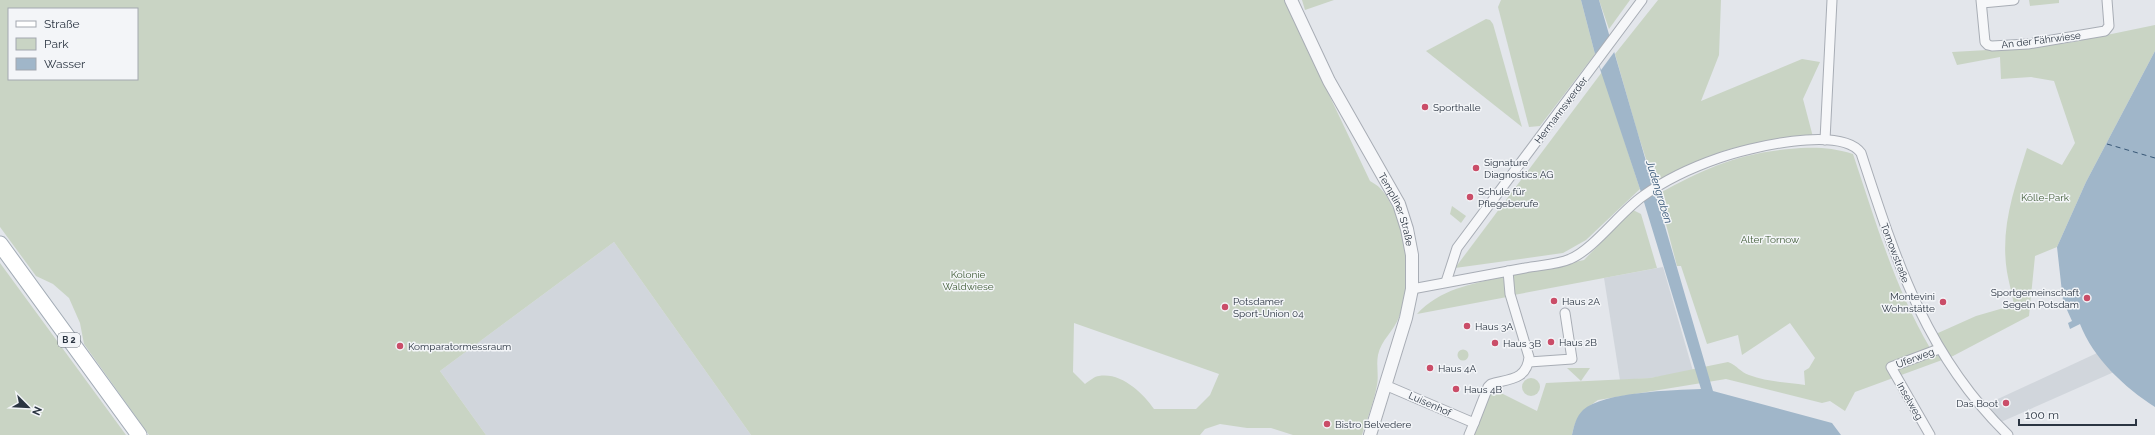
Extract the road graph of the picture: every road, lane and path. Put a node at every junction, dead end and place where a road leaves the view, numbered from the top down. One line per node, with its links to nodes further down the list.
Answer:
1 (1291, 0): 11 (street, Templiner Straße)
2 (1642, 0): 10 (street, Hermannswerder)
3 (1832, 0): 7 (street)
4 (2014, 0): 6 (street, An der Fährwiese)
5 (2107, 0): 6 (street, An der Fährwiese)
6 (1981, 2)
7 (1825, 140): 9 (street); 13 (street, Tornowstraße)
8 (0, 244): 18 (main road, B 2)
9 (1508, 271): 10 (street); 14 (street)
10 (1446, 282): 11 (street)
11 (1412, 289): 16 (street, Templiner Straße)
12 (1565, 313): 14 (street)
13 (1939, 349): 15 (street, Uferweg); 22 (street, Tornowstraße)
14 (1529, 362): 17 (street)
15 (1891, 367): 21 (street, Inselweg)
16 (1385, 384): 17 (street, Luisenhof); 19 (street, Templiner Straße)
17 (1474, 423): 20 (street)
18 (139, 435)
19 (1370, 435)
20 (1469, 435)
21 (1930, 435)
22 (2008, 435)

